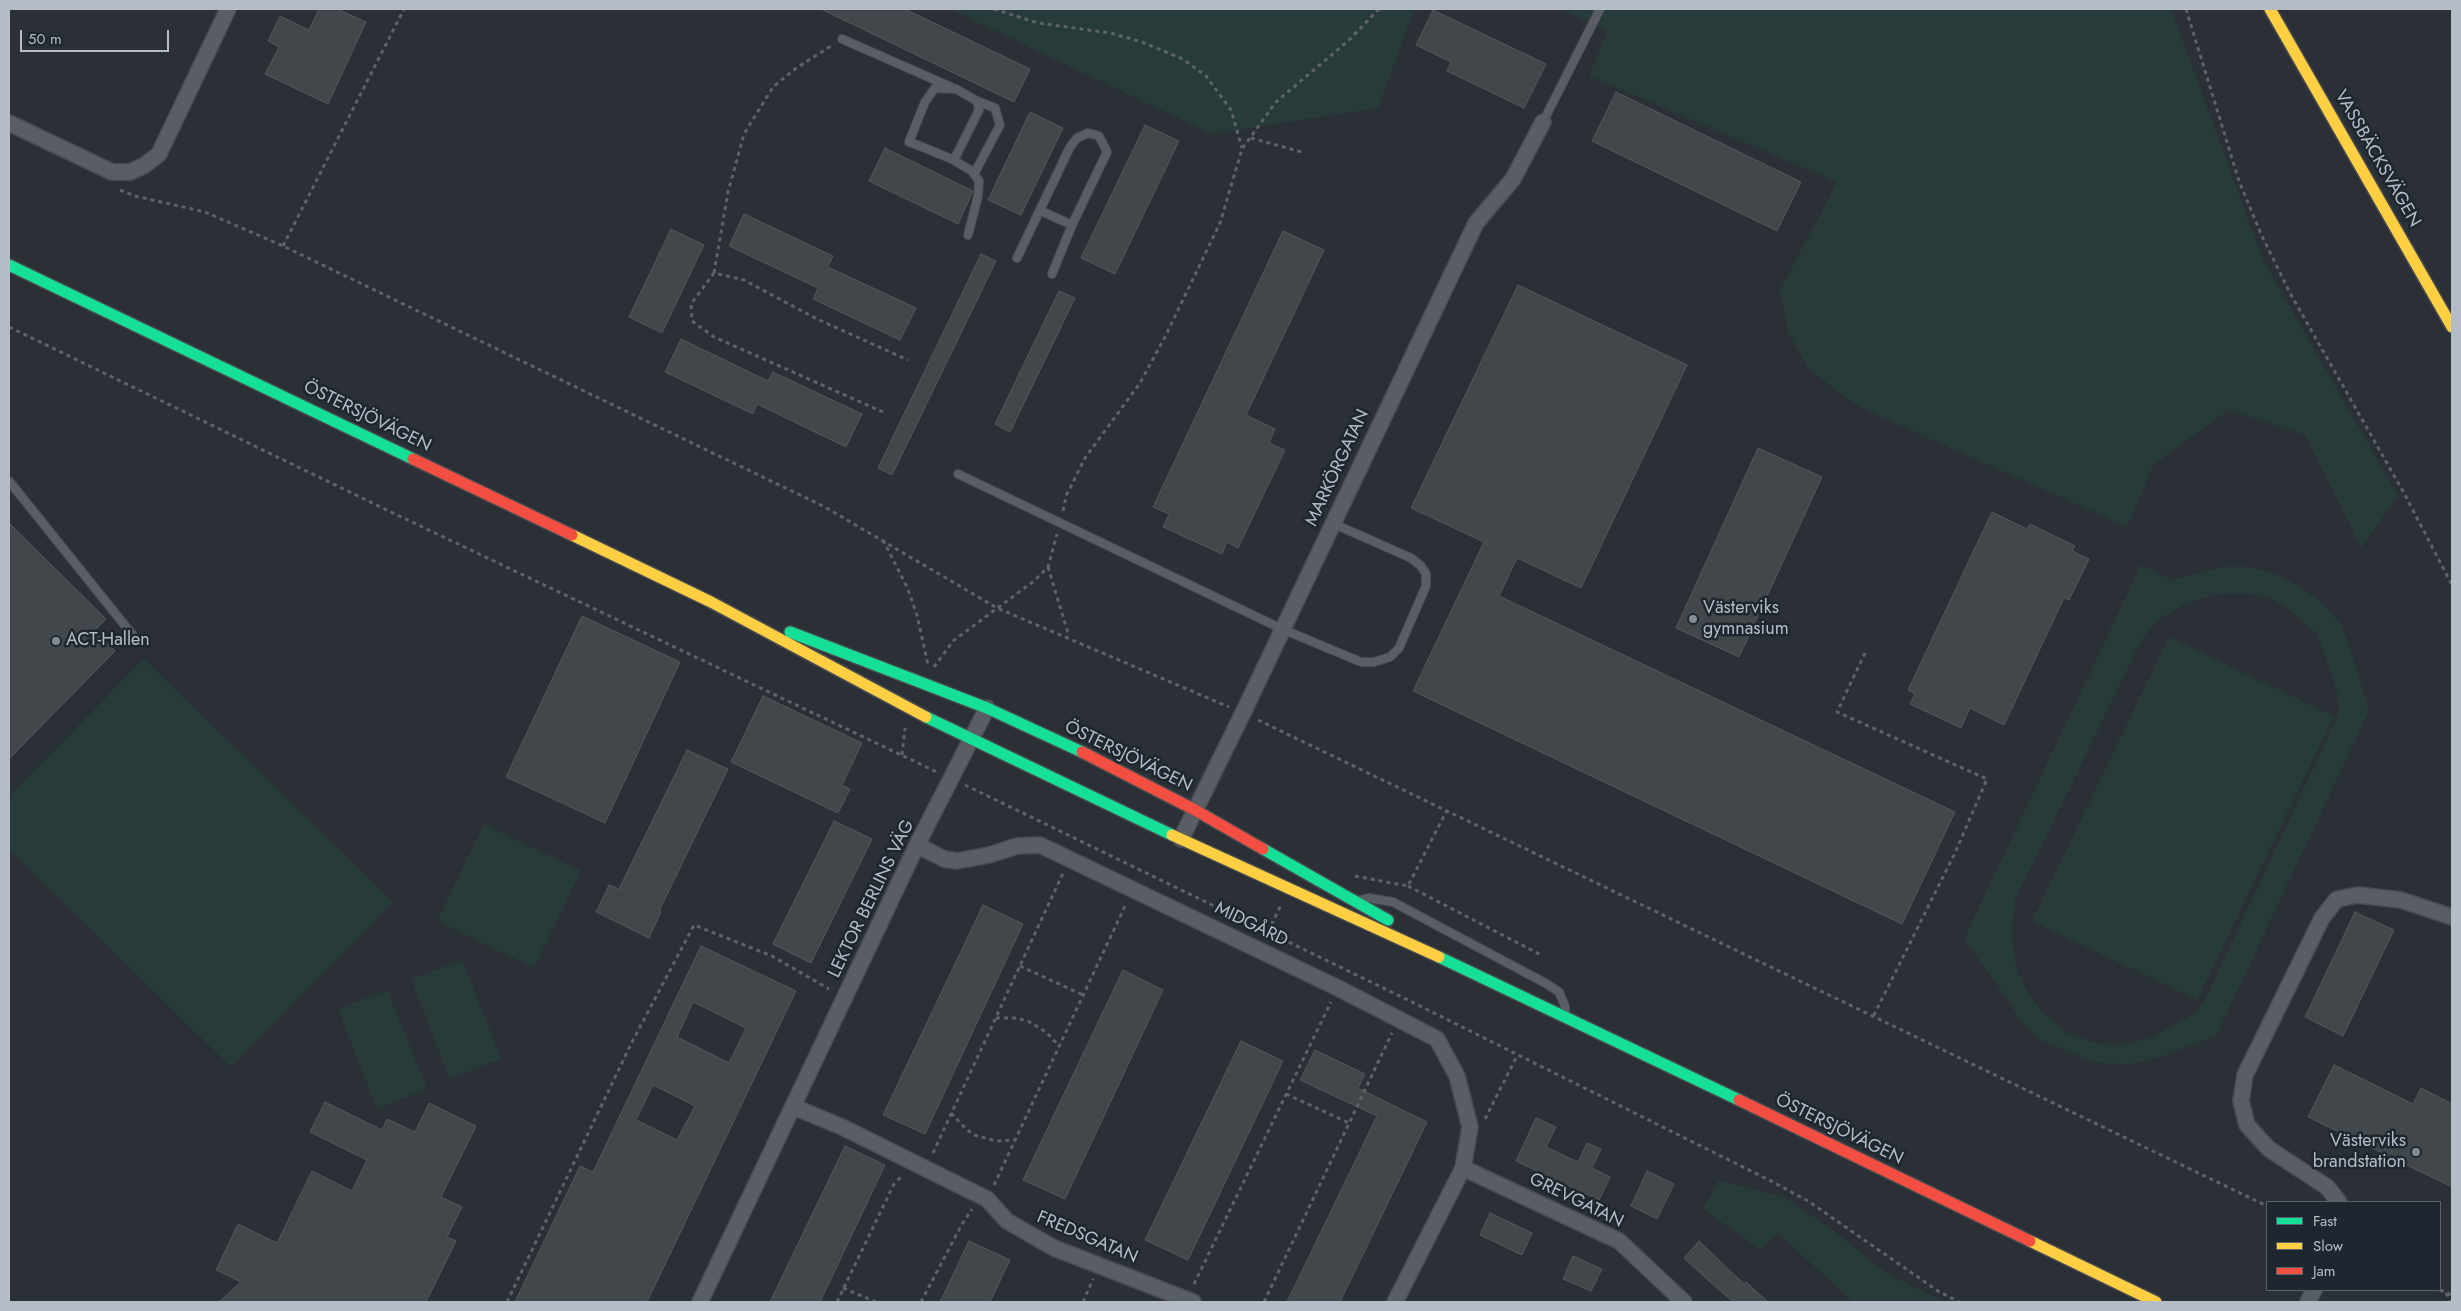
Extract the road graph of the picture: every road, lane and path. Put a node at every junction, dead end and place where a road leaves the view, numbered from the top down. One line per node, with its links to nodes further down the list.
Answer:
1 (228, 9): 12 (street)
2 (404, 9): 22 (path)
3 (994, 9): 14 (path)
4 (1379, 9): 13 (path)
5 (1600, 9): 11 (lane)
6 (2186, 9): 37 (path)
7 (2270, 9): 28 (main road, VASSBÄCKSVÄGEN)
8 (842, 39): 9 (lane); 25 (path)
9 (956, 89): 10 (lane); 16 (lane)
10 (977, 101): 16 (lane); 17 (lane)
11 (1543, 122): 34 (street, MARKÖRGATAN)
12 (9, 123)
13 (1250, 138): 14 (path); 15 (path)
14 (1242, 149): 33 (path)
15 (1306, 153)
16 (954, 160): 17 (lane)
17 (974, 174): 21 (lane)
18 (119, 190): 22 (path)
19 (1041, 211): 20 (lane); 20 (lane); 23 (lane)
20 (1072, 225): 26 (lane)
21 (968, 235)
22 (283, 246): 35 (path)
23 (1017, 258)
24 (9, 264): 38 (main road, ÖSTERSJÖVÄGEN)
25 (714, 273): 29 (path); 30 (path)
26 (1052, 274)
27 (9, 327): 48 (path)
28 (2452, 327)
29 (908, 360)
30 (883, 412)
31 (958, 474): 33 (lane)
32 (9, 481): 42 (lane)
33 (1060, 523): 36 (path); 40 (lane)
34 (1332, 523): 40 (street, MARKÖRGATAN); 40 (lane)
35 (882, 538): 39 (path); 39 (path)
36 (1048, 567): 39 (path); 41 (path)
37 (2452, 585)
38 (711, 602): 44 (main road, ÖSTERSJÖVÄGEN); 45 (main road, ÖSTERSJÖVÄGEN)
39 (997, 608): 41 (path)
40 (1282, 629): 46 (street, MARKÖRGATAN)
41 (1067, 637): 46 (path)
42 (134, 638)
43 (1865, 653): 66 (path)
44 (987, 708): 47 (street, LEKTOR BERLINS VÄG); 50 (main road, ÖSTERSJÖVÄGEN)
45 (911, 710): 47 (main road, ÖSTERSJÖVÄGEN); 48 (path)
46 (1243, 713): 50 (street, MARKÖRGATAN); 51 (path)
47 (972, 738): 49 (street, LEKTOR BERLINS VÄG); 52 (main road, ÖSTERSJÖVÄGEN)
48 (902, 755): 49 (path)
49 (952, 779): 53 (street, LEKTOR BERLINS VÄG); 71 (path)
50 (1195, 810): 52 (street, MARKÖRGATAN); 58 (main road, ÖSTERSJÖVÄGEN)
51 (1447, 810): 56 (path); 66 (path)
52 (1181, 839): 63 (main road, ÖSTERSJÖVÄGEN)
53 (917, 845): 54 (street, MIDGÅRD); 65 (street, LEKTOR BERLINS VÄG)
54 (1070, 859): 57 (street, MIDGÅRD); 61 (path)
55 (1346, 875): 56 (path)
56 (1408, 886): 60 (path)
57 (1133, 890): 62 (street, MIDGÅRD); 64 (path)
58 (1355, 902): 63 (main road, ÖSTERSJÖVÄGEN); 67 (lane)
59 (2452, 917): 81 (street)
60 (1543, 956)
61 (1020, 966): 64 (path); 68 (path)
62 (1338, 988): 69 (street, MIDGÅRD); 72 (path)
63 (1508, 989): 67 (main road, ÖSTERSJÖVÄGEN)
64 (1083, 995): 70 (path)
65 (845, 998): 73 (street, LEKTOR BERLINS VÄG); 89 (path)
66 (1874, 1015): 82 (path)
67 (1566, 1017): 99 (main road, ÖSTERSJÖVÄGEN)
68 (996, 1018): 70 (path); 74 (path)
69 (1398, 1019): 75 (path); 76 (street, MIDGÅRD)
70 (1059, 1046): 77 (path)
71 (1517, 1056): 76 (path); 98 (path)
72 (1286, 1094): 75 (path); 88 (path)
73 (794, 1107): 78 (street, FREDSGATAN); 90 (street, LEKTOR BERLINS VÄG)
74 (951, 1113): 77 (path); 78 (path)
75 (1349, 1123): 95 (path)
76 (1470, 1127): 79 (street, MIDGÅRD)
77 (1015, 1140): 80 (path)
78 (920, 1166): 80 (street, FREDSGATAN); 84 (path)
79 (1464, 1168): 96 (street); 97 (street, GREVGATAN)
80 (984, 1198): 83 (street, FREDSGATAN); 93 (path)
81 (2338, 1201)
82 (2266, 1206)
83 (1100, 1265): 88 (street, FREDSGATAN); 94 (path)
84 (843, 1288): 91 (path); 92 (path)
85 (2441, 1290): 86 (path)
86 (2446, 1292): 87 (path); 100 (path)
87 (2452, 1295)
88 (1190, 1301)
89 (507, 1302)
90 (700, 1302)
91 (837, 1302)
92 (876, 1302)
93 (921, 1302)
94 (1083, 1302)
95 (1264, 1302)
96 (1395, 1302)
97 (1684, 1302)
98 (1959, 1302)
99 (2156, 1302)
100 (2450, 1302)

